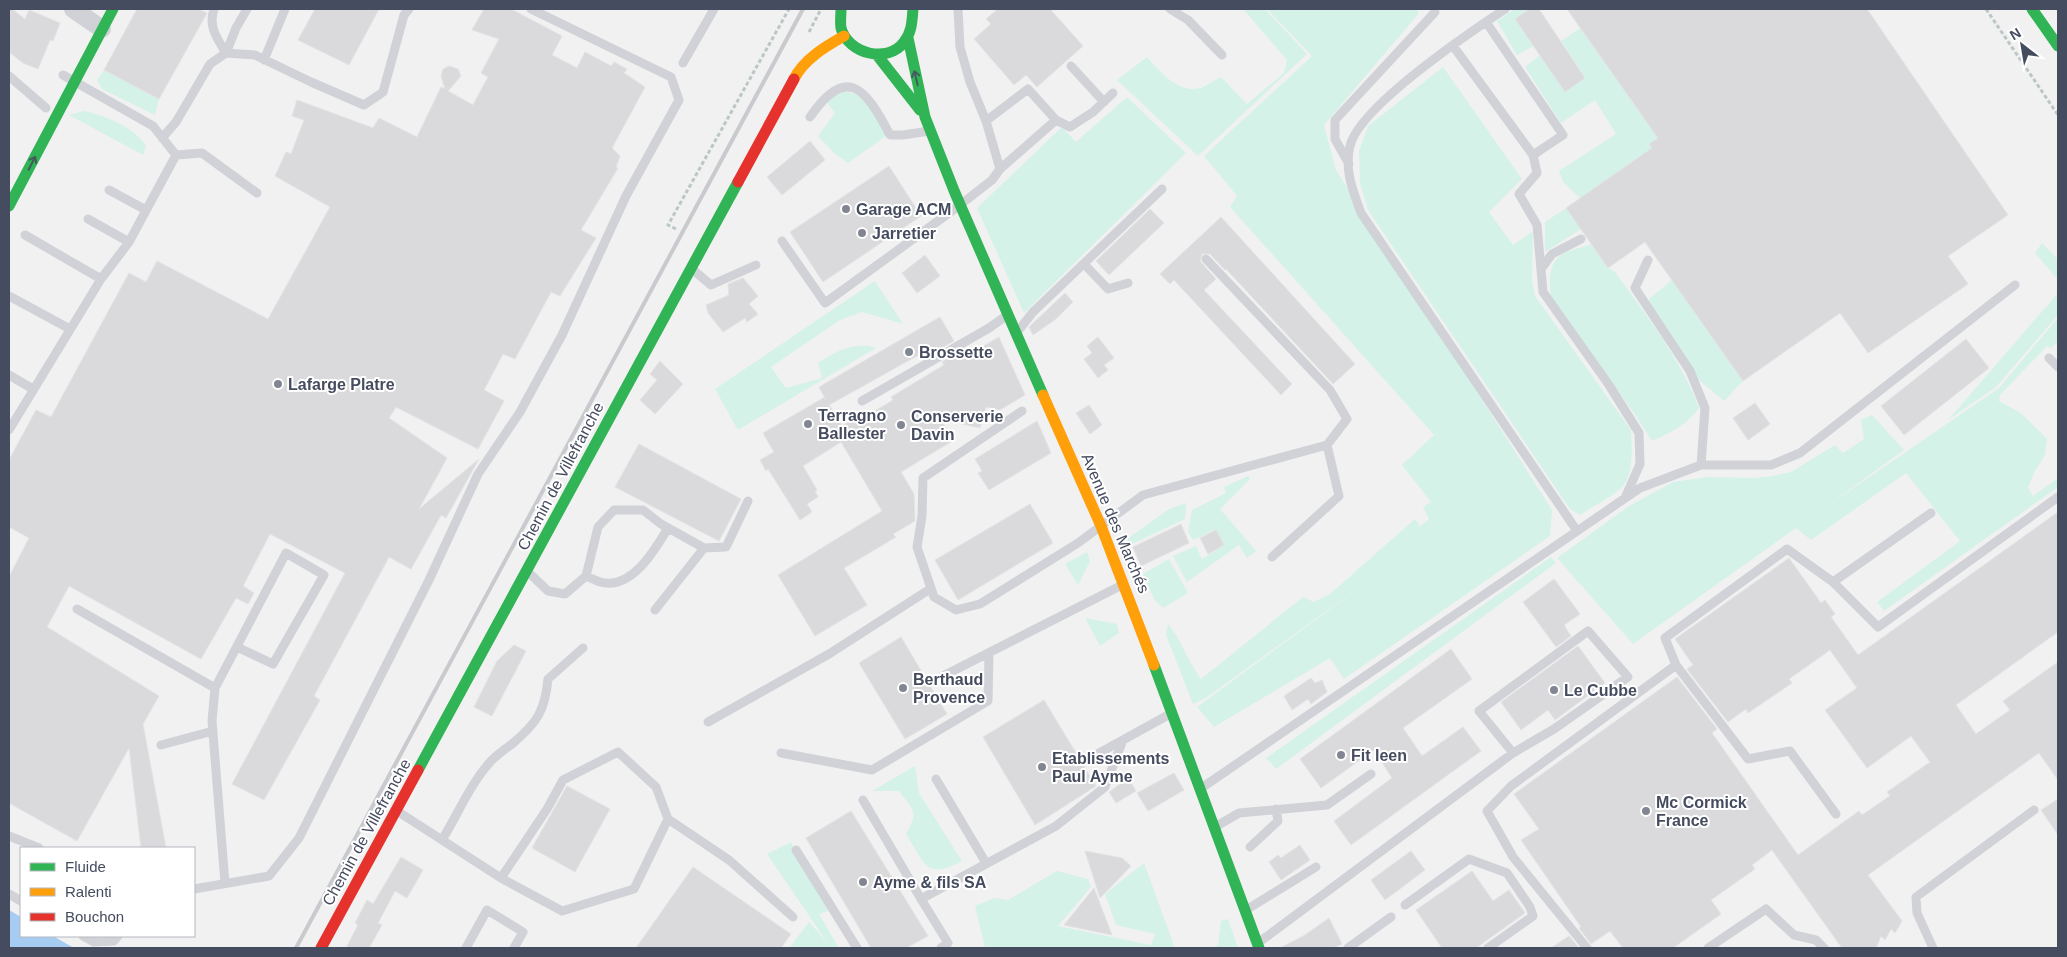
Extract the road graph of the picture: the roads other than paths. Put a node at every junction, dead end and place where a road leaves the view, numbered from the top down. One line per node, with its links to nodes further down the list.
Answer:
1 (73, 9): 16 (street)
2 (113, 9): 16 (street)
3 (214, 9): 22 (lane)
4 (247, 9): 22 (lane)
5 (284, 9): 25 (lane)
6 (409, 9): 25 (lane)
7 (531, 9): 125 (lane)
8 (714, 9): 26 (lane)
9 (841, 9): 18 (street)
10 (913, 9): 19 (street)
11 (958, 9): 37 (lane)
12 (1170, 9): 24 (lane)
13 (1504, 9): 17 (lane)
14 (2032, 9): 21 (street)
15 (1435, 12): 42 (lane)
16 (94, 22): 30 (street)
17 (1486, 22): 20 (lane); 41 (lane)
18 (844, 36): 23 (street); 59 (street, Chemin de Villefranche)
19 (908, 38): 23 (street); 35 (street, Avenue des Marchés, one-way to 19)
20 (1453, 46): 41 (lane); 42 (lane)
21 (2058, 46)
22 (226, 53): 25 (lane); 39 (lane)
23 (877, 55): 35 (street, Avenue des Marchés)
24 (1222, 55)
25 (264, 60)
26 (683, 63)
27 (1070, 66): 32 (lane)
28 (63, 75): 30 (lane)
29 (9, 76): 33 (lane)
30 (76, 82): 39 (lane); 48 (street, one-way to 30)
31 (1113, 93): 32 (lane)
32 (1104, 102): 36 (lane)
33 (46, 108)
34 (810, 117): 38 (lane)
35 (925, 117): 38 (street, Avenue des Marchés)
36 (1056, 120): 37 (lane); 43 (lane)
37 (986, 121): 43 (lane)
38 (931, 130): 47 (street, Avenue des Marchés)
39 (162, 138): 40 (lane)
40 (176, 155): 46 (lane); 49 (lane)
41 (1533, 155): 60 (lane)
42 (1349, 165): 83 (lane)
43 (1000, 169): 47 (lane)
44 (108, 190): 49 (lane)
45 (1162, 190): 57 (lane)
46 (257, 193)
47 (960, 205): 54 (lane); 65 (street, Avenue des Marchés)
48 (9, 206)
49 (146, 210): 53 (lane)
50 (88, 219): 53 (lane)
51 (25, 235): 61 (lane)
52 (1581, 239): 60 (lane)
53 (129, 242): 61 (lane)
54 (782, 242)
55 (1206, 258): 75 (lane)
56 (1648, 260): 76 (lane)
57 (1084, 264): 62 (lane); 67 (lane)
58 (756, 265): 59 (lane)
59 (691, 268): 86 (street, Chemin de Villefranche)
60 (1541, 269): 78 (lane)
61 (101, 279): 66 (lane)
62 (1128, 283)
63 (2016, 285): 76 (lane)
64 (9, 296): 66 (lane)
65 (1008, 314): 67 (street, Avenue des Marchés); 72 (lane)
66 (70, 330): 71 (lane)
67 (1017, 333): 81 (street, Avenue des Marchés)
68 (2049, 358): 69 (lane)
69 (2058, 368)
70 (9, 375): 71 (lane)
71 (33, 389): 74 (lane)
72 (862, 401)
73 (1022, 411): 90 (lane)
74 (9, 430)
75 (1327, 445): 81 (lane); 85 (lane)
76 (1701, 465): 78 (lane)
77 (2058, 496): 88 (lane)
78 (1625, 498): 83 (lane)
79 (748, 501): 84 (lane)
80 (1931, 513): 88 (lane)
81 (1101, 526): 89 (street, Avenue des Marchés); 90 (lane)
82 (668, 528): 84 (lane); 87 (lane); 87 (lane)
83 (1577, 531): 109 (lane)
84 (704, 548): 92 (lane)
85 (1272, 557)
86 (527, 571): 87 (lane); 113 (street, Chemin de Villefranche)
87 (586, 576)
88 (1833, 582): 96 (lane)
89 (1124, 584): 95 (lane); 99 (street, Avenue des Marchés)
90 (930, 589): 100 (lane)
91 (77, 609): 98 (lane)
92 (655, 610)
93 (237, 647): 93 (lane); 98 (lane)
94 (583, 648): 118 (lane)
95 (989, 653): 97 (lane); 104 (lane)
96 (1676, 665): 114 (lane); 144 (lane)
97 (943, 676)
98 (216, 688): 101 (lane)
99 (1172, 713): 102 (lane); 109 (street, Avenue des Marchés)
100 (708, 722)
101 (213, 730): 103 (lane); 125 (lane)
102 (1123, 740): 106 (lane); 122 (lane)
103 (161, 745)
104 (781, 752)
105 (1512, 753): 105 (lane); 136 (lane)
106 (1092, 757)
107 (1371, 774): 111 (lane)
108 (936, 779): 122 (lane)
109 (1200, 789): 116 (street, Avenue des Marchés)
110 (863, 800): 128 (lane)
111 (1276, 809): 116 (lane); 120 (lane)
112 (2034, 810): 147 (lane)
113 (397, 811): 118 (lane); 137 (street, Chemin de Villefranche)
114 (1836, 814)
115 (668, 819): 124 (lane); 124 (lane); 132 (lane)
116 (1213, 828): 131 (street, Avenue des Marchés)
117 (9, 836): 119 (lane)
118 (442, 840): 124 (lane)
119 (37, 847)
120 (1250, 847)
121 (796, 850): 140 (lane)
122 (986, 863): 128 (lane)
123 (1316, 867): 131 (lane)
124 (500, 878)
125 (225, 884): 126 (lane)
126 (195, 889)
127 (9, 894): 129 (lane)
128 (921, 898): 141 (lane)
129 (20, 900)
130 (1405, 905): 143 (lane)
131 (1245, 910): 136 (street, Avenue des Marchés)
132 (793, 917)
133 (1391, 918): 142 (lane)
134 (85, 937): 135 (lane)
135 (117, 937)
136 (1258, 946)
137 (321, 948)
138 (466, 948): 139 (lane)
139 (514, 948)
140 (857, 948)
141 (941, 948)
142 (1348, 948)
143 (1488, 948)
144 (1587, 948)
145 (1708, 948): 146 (lane)
146 (1824, 948)
147 (1933, 948)

